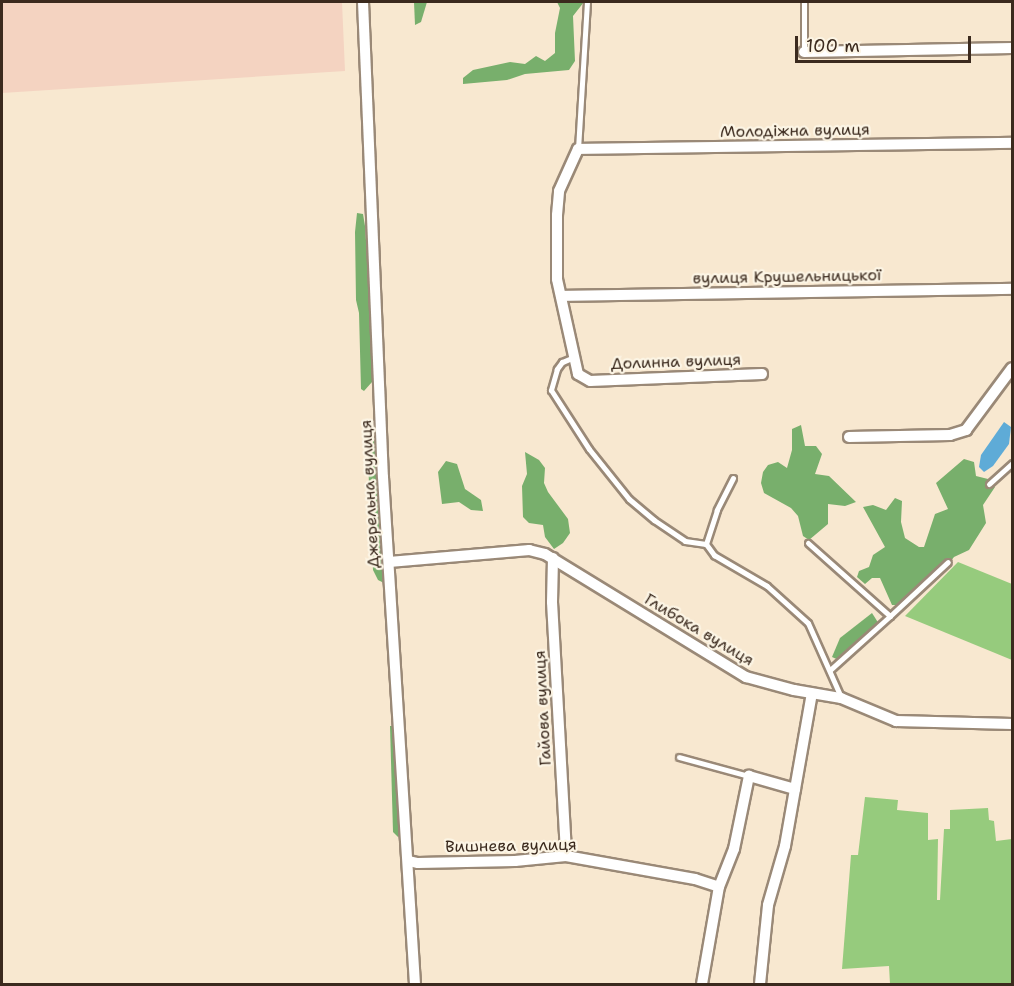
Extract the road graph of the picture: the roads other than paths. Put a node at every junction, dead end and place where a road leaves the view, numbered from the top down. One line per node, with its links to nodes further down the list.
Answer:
1 (363, 2): 20 (street, Джерельна вулиця)
2 (587, 2): 7 (lane)
3 (804, 2): 5 (lane)
4 (1012, 48): 5 (street)
5 (804, 52)
6 (1012, 142): 7 (street, Молодіжна вулиця)
7 (579, 149): 9 (street)
8 (1012, 289): 9 (street, вулиця Крушельницької)
9 (561, 296): 10 (street)
10 (575, 357): 12 (street, Долинна вулиця); 18 (lane)
11 (1012, 368): 13 (street)
12 (762, 374)
13 (849, 437)
14 (1012, 463): 16 (lane)
15 (733, 478): 18 (lane)
16 (989, 484)
17 (808, 543): 22 (lane)
18 (706, 544): 23 (lane)
19 (553, 558): 20 (street, Глибока вулиця); 24 (street, Глибока вулиця); 30 (street, Гайова вулиця)
20 (389, 562): 31 (street, Джерельна вулиця)
21 (948, 562): 22 (lane)
22 (890, 616): 23 (lane)
23 (830, 670): 25 (lane)
24 (812, 693): 25 (street, Глибока вулиця); 29 (street)
25 (841, 698): 26 (street, Глибока вулиця)
26 (1012, 724)
27 (679, 758): 28 (lane)
28 (749, 776): 29 (street); 32 (street)
29 (795, 789): 35 (street)
30 (566, 856): 31 (street, Вишнева вулиця); 32 (street, Вишнева вулиця)
31 (409, 861): 33 (street, Джерельна вулиця)
32 (719, 887): 34 (street)
33 (415, 984)
34 (702, 984)
35 (760, 984)

